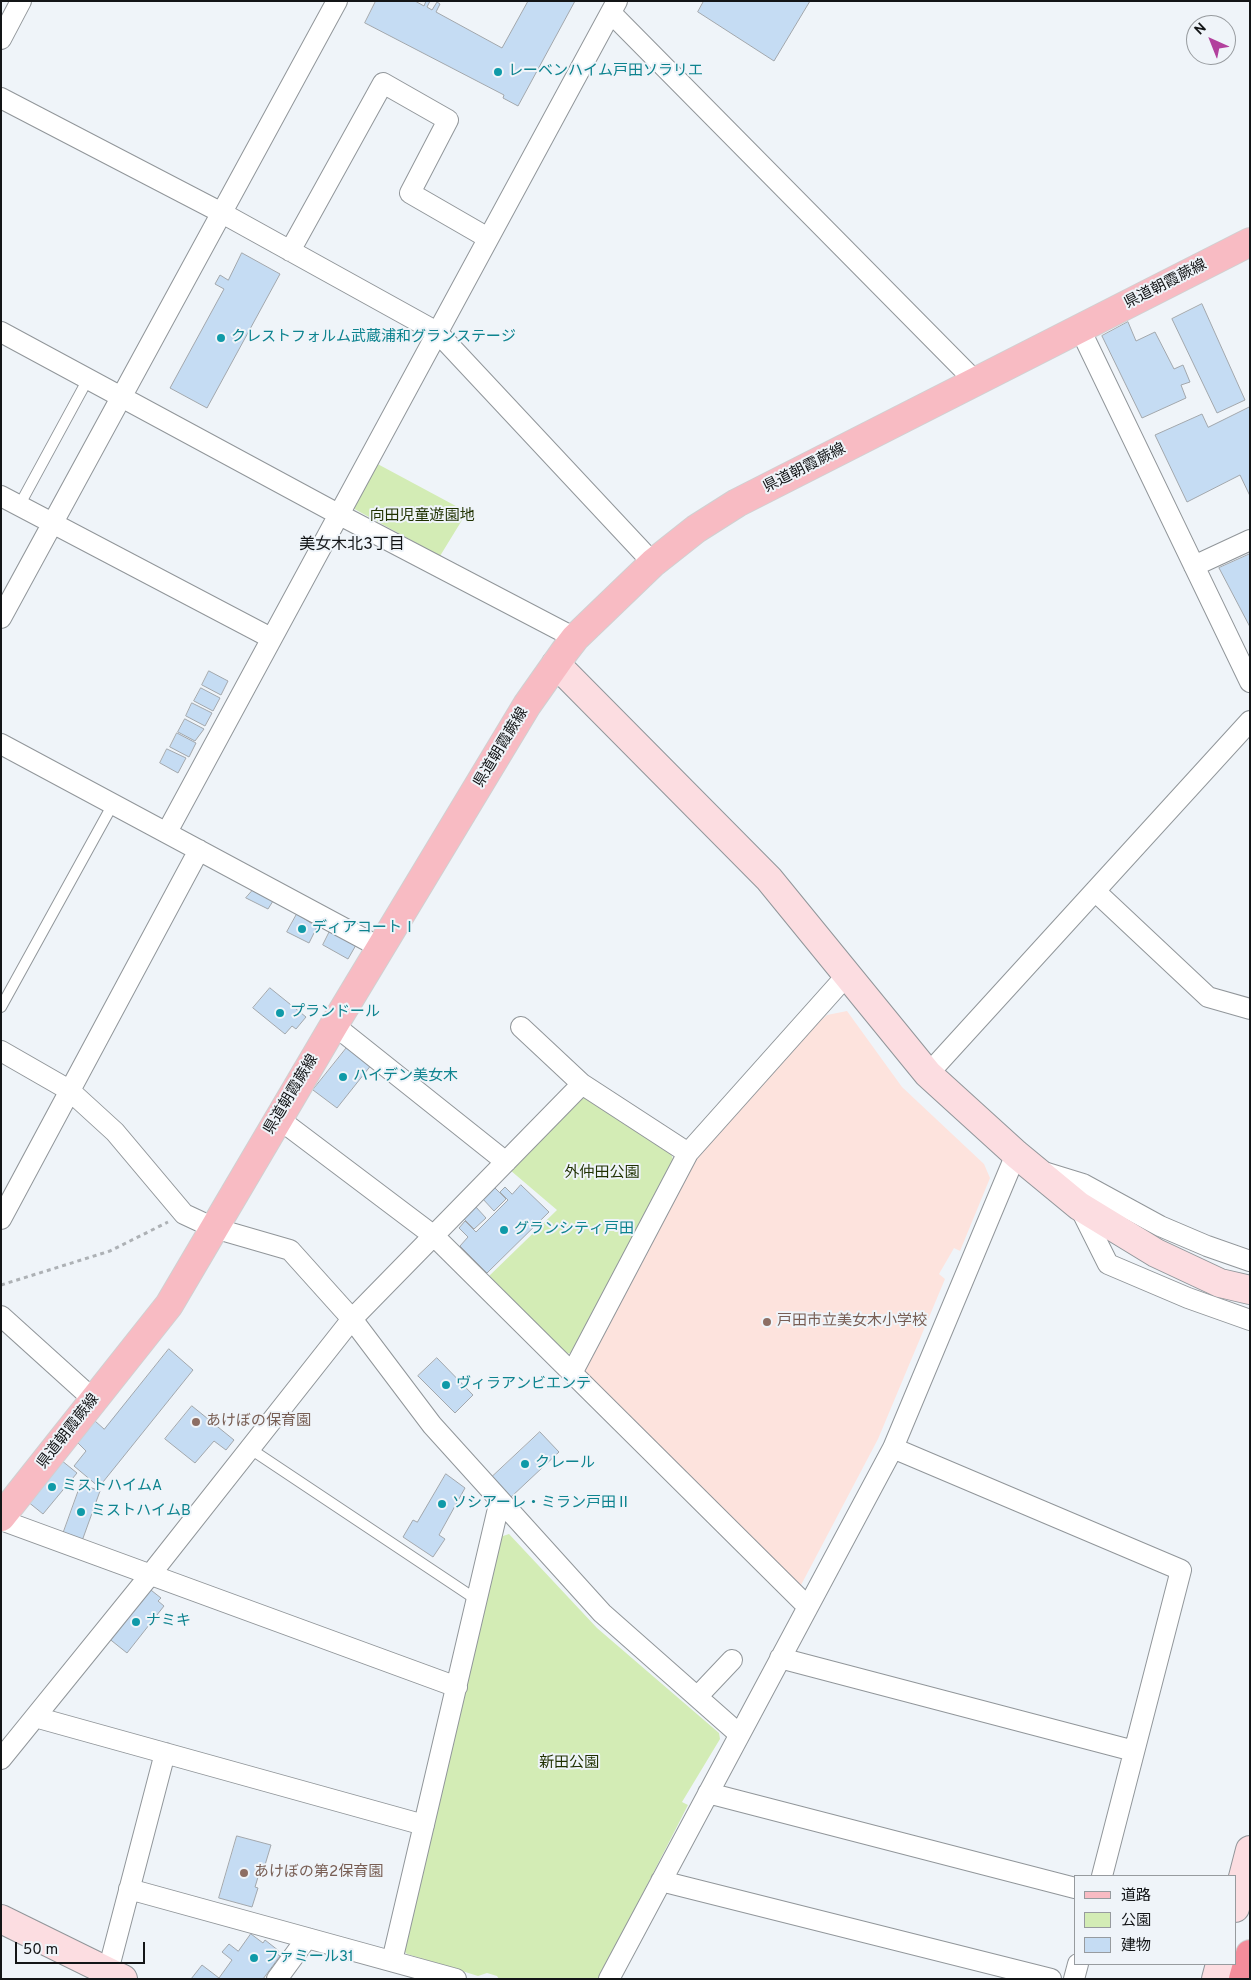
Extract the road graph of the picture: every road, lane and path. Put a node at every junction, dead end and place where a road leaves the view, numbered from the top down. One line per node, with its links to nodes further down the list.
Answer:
1 (21, 1): 4 (street)
2 (337, 1): 6 (street)
3 (614, 7): 7 (street); 14 (street)
4 (1, 39)
5 (1, 98): 6 (street)
6 (222, 213): 9 (street); 15 (street)
7 (488, 238): 9 (street); 12 (street)
8 (1250, 242): 10 (main road, 県道朝霞蕨線)
9 (290, 251): 12 (street)
10 (1080, 329): 14 (main road, 県道朝霞蕨線); 22 (street)
11 (1, 332): 13 (street)
12 (437, 332): 18 (street); 21 (street)
13 (88, 379): 15 (street); 17 (lane)
14 (976, 382): 21 (main road, 県道朝霞蕨線)
15 (122, 398): 18 (street); 19 (street)
16 (1, 496): 17 (street)
17 (20, 506): 19 (street)
18 (338, 514): 24 (street); 25 (street)
19 (54, 524): 23 (street); 24 (street)
20 (1250, 540): 22 (street)
21 (652, 563): 25 (main road, 県道朝霞蕨線)
22 (1194, 566): 27 (street)
23 (1, 618)
24 (272, 638): 31 (street)
25 (575, 638): 26 (main road, 県道朝霞蕨線)
26 (556, 664): 34 (main road, 県道朝霞蕨線); 35 (street)
27 (1250, 682)
28 (1250, 721): 33 (street)
29 (1, 744): 30 (street)
30 (113, 804): 31 (street); 36 (lane)
31 (166, 832): 32 (street)
32 (199, 850): 34 (street); 43 (street)
33 (1095, 891): 37 (street); 41 (street)
34 (381, 948): 38 (main road, 県道朝霞蕨線)
35 (847, 975): 41 (street); 45 (street)
36 (1, 1007)
37 (1250, 1009)
38 (334, 1025): 44 (main road, 県道朝霞蕨線); 46 (street)
39 (521, 1027): 42 (street)
40 (1, 1051): 43 (street)
41 (928, 1074): 47 (street)
42 (582, 1084): 45 (street); 46 (street)
43 (69, 1090): 49 (street); 50 (street)
44 (279, 1119): 51 (main road, 県道朝霞蕨線); 52 (street)
45 (688, 1153): 59 (street)
46 (506, 1162): 52 (street)
47 (1025, 1162): 48 (street); 53 (street); 62 (street)
48 (1079, 1206): 55 (street); 58 (street)
49 (184, 1214): 51 (street); 54 (path)
50 (1, 1219)
51 (214, 1228): 57 (street); 60 (main road, 県道朝霞蕨線)
52 (434, 1236): 57 (street); 59 (street)
53 (1250, 1261)
54 (1, 1285)
55 (1250, 1290)
56 (1, 1316): 60 (street)
57 (352, 1319): 61 (street); 63 (street)
58 (1250, 1320)
59 (572, 1373): 67 (street)
60 (94, 1400): 64 (main road, 県道朝霞蕨線)
61 (250, 1448): 65 (street); 66 (lane)
62 (892, 1448): 67 (street); 74 (street)
63 (500, 1500): 66 (street); 71 (street)
64 (1, 1519): 65 (street)
65 (150, 1575): 70 (street); 72 (street)
66 (477, 1600): 70 (street)
67 (808, 1607): 68 (street)
68 (780, 1658): 73 (street); 74 (street)
69 (732, 1660): 71 (street)
70 (457, 1686): 78 (street)
71 (697, 1697): 73 (street)
72 (35, 1717): 75 (street); 76 (street)
73 (740, 1734): 77 (street)
74 (1134, 1750): 80 (street)
75 (165, 1753): 78 (street); 83 (street)
76 (2, 1756)
77 (708, 1793): 81 (street); 82 (street)
78 (424, 1825): 88 (street)
79 (1250, 1850): 84 (street)
80 (1102, 1875)
81 (661, 1881): 94 (street); 95 (street)
82 (1074, 1888)
83 (129, 1889): 86 (street); 91 (street)
84 (1236, 1904)
85 (1, 1919): 91 (street)
86 (307, 1938): 88 (street); 92 (street)
87 (1250, 1954): 98 (highway)
88 (392, 1961): 93 (street)
89 (1078, 1965): 96 (street)
90 (1220, 1965): 97 (street)
91 (116, 1975)
92 (277, 1979)
93 (456, 1979)
94 (609, 1979)
95 (1051, 1979)
96 (1074, 1979)
97 (1216, 1979)
98 (1243, 1979)

